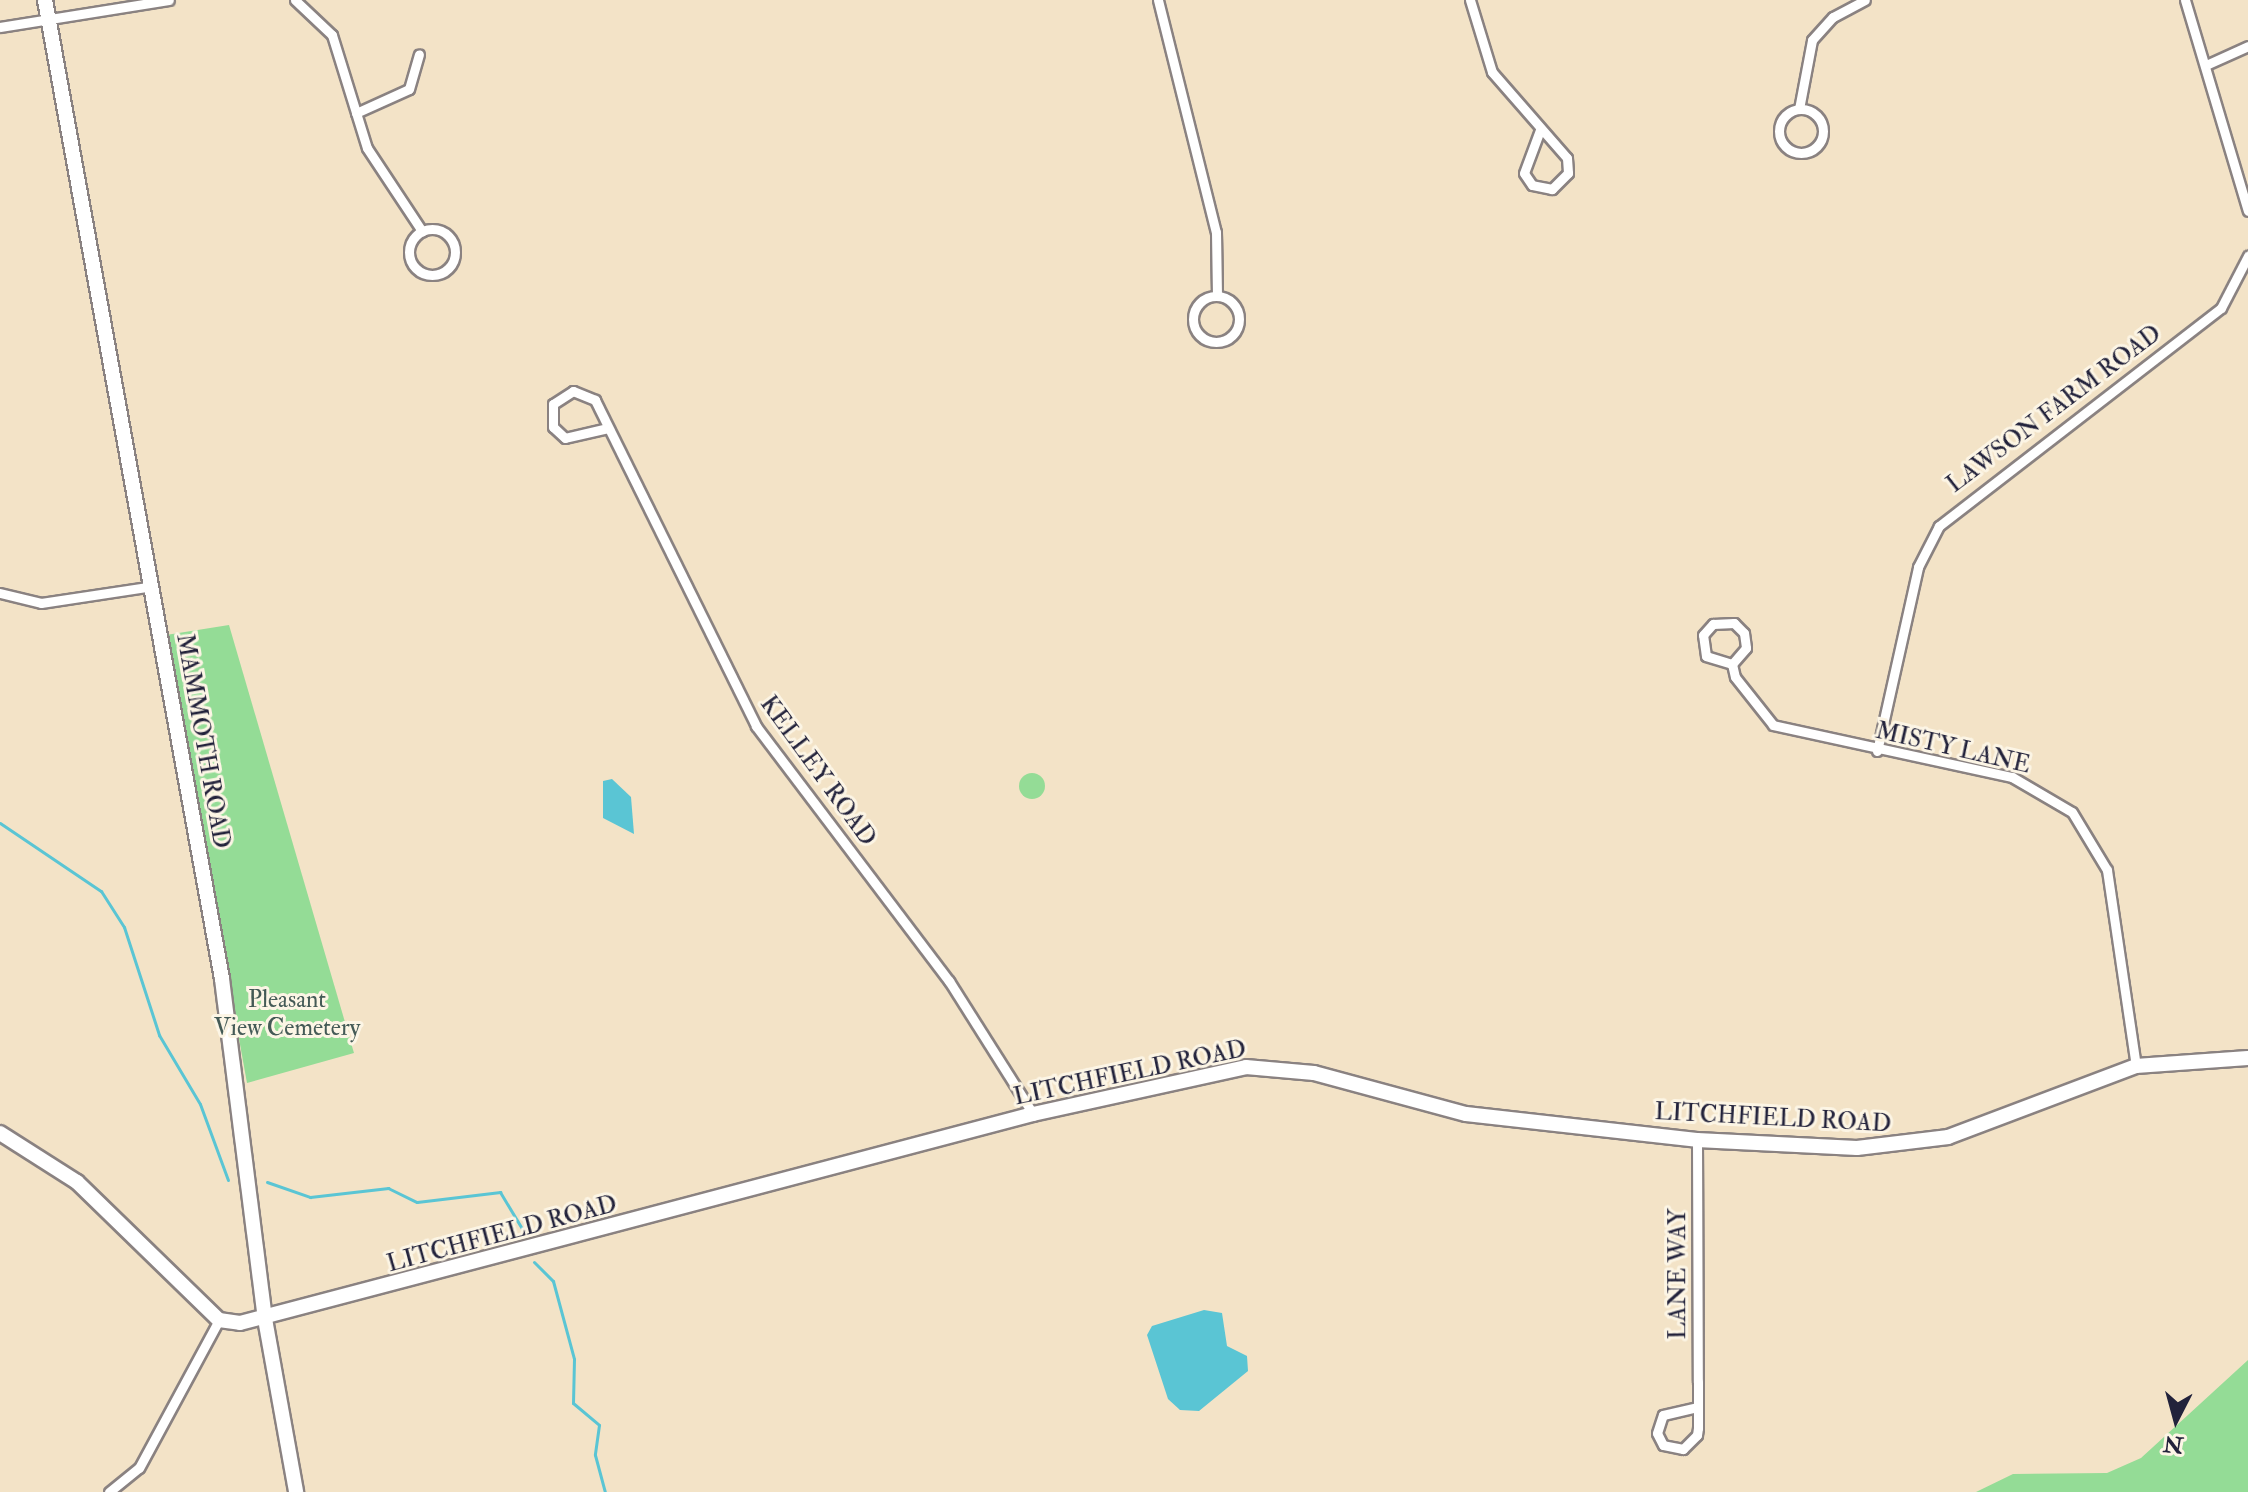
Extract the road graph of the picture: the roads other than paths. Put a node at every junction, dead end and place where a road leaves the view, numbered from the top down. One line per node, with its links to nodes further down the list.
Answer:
1 (45, 0): 8 (street, MAMMOTH ROAD)
2 (169, 0): 8 (street)
3 (295, 0): 14 (street)
4 (1158, 0): 19 (street)
5 (1470, 0): 15 (street)
6 (1865, 0): 13 (street)
7 (2185, 0): 12 (street)
8 (49, 21): 9 (street); 21 (street, MAMMOTH ROAD)
9 (0, 27)
10 (2248, 46): 12 (street)
11 (419, 54): 14 (street)
12 (2206, 65): 16 (street)
13 (1799, 109): 13 (street)
14 (356, 113): 17 (street)
15 (1540, 130): 15 (street)
16 (2248, 211)
17 (422, 231): 17 (street)
18 (2248, 256): 24 (street, LAWSON FARM ROAD)
19 (1217, 296): 19 (street)
20 (608, 428): 20 (street, KELLEY ROAD); 27 (street, KELLEY ROAD)
21 (153, 586): 22 (street); 30 (street, MAMMOTH ROAD)
22 (0, 593)
23 (1732, 664): 23 (street, MISTY LANE); 24 (street, MISTY LANE)
24 (1877, 751): 26 (street, MISTY LANE)
25 (2248, 1058): 26 (street, LITCHFIELD ROAD)
26 (2136, 1066): 29 (street, LITCHFIELD ROAD)
27 (1033, 1114): 29 (street, LITCHFIELD ROAD); 30 (street, LITCHFIELD ROAD)
28 (0, 1133): 31 (street)
29 (1697, 1140): 32 (street, LANE WAY)
30 (265, 1319): 31 (street, LITCHFIELD ROAD); 34 (street, MAMMOTH ROAD)
31 (219, 1320): 33 (street)
32 (1698, 1407): 32 (street, LANE WAY)
33 (109, 1492)
34 (296, 1492)

